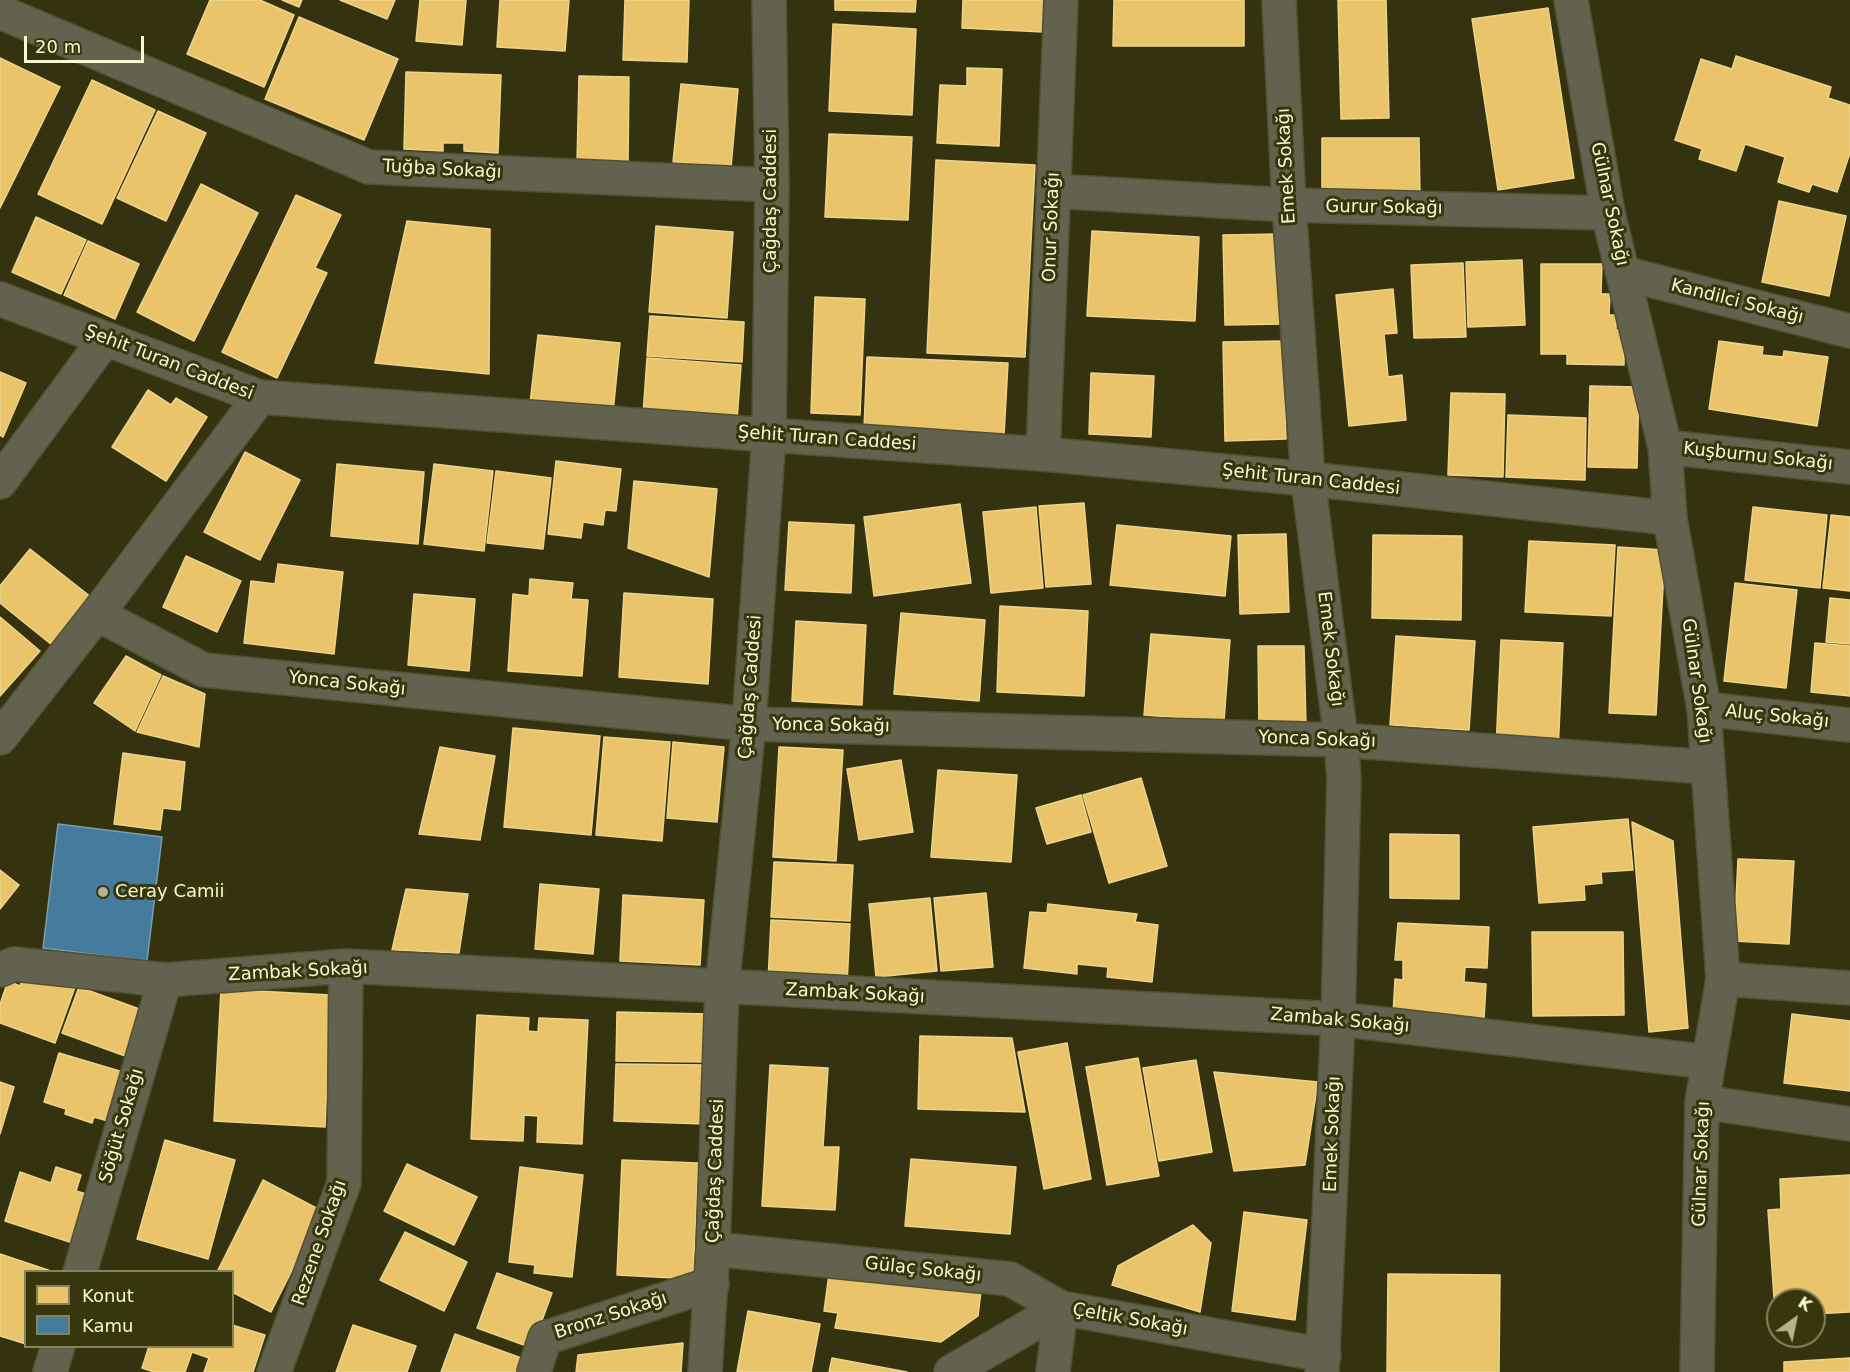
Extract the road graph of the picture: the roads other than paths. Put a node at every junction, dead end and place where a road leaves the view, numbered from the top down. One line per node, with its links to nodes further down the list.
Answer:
1 (770, 0): 6 (street, Çağdaş Caddesi)
2 (1061, 0): 7 (street, Onur Sokağı)
3 (1279, 0): 8 (street, Emek Sokağı)
4 (1572, 0): 9 (street, Gülnar Sokağı)
5 (0, 12): 6 (street, Tuğba Sokağı)
6 (772, 185): 15 (street, Çağdaş Caddesi)
7 (1053, 191): 8 (street, Gurur Sokağı); 17 (street, Onur Sokağı)
8 (1289, 206): 9 (street, Gurur Sokağı); 19 (street, Emek Sokağı)
9 (1608, 213): 10 (street, Gülnar Sokağı)
10 (1623, 273): 12 (street, Kandilci Sokağı); 16 (street, Gülnar Sokağı)
11 (0, 299): 13 (street, Şehit Turan Caddesi)
12 (1850, 331)
13 (105, 339): 14 (street, Şehit Turan Caddesi); 20 (street)
14 (260, 397): 15 (street, Şehit Turan Caddesi); 22 (street)
15 (769, 435): 17 (street, Şehit Turan Caddesi); 24 (street, Çağdaş Caddesi)
16 (1665, 447): 18 (street, Kuşburnu Sokağı); 21 (street, Gülnar Sokağı)
17 (1043, 454): 19 (street, Şehit Turan Caddesi)
18 (1850, 467)
19 (1308, 479): 21 (street, Şehit Turan Caddesi); 27 (street, Emek Sokağı)
20 (0, 482)
21 (1670, 518): 23 (street, Gülnar Sokağı)
22 (97, 614): 24 (street, Yonca Sokağı); 26 (street)
23 (1704, 710): 25 (street, Aluç Sokağı); 28 (street, Gülnar Sokağı)
24 (749, 724): 27 (street, Yonca Sokağı); 33 (street, Çağdaş Caddesi)
25 (1850, 725)
26 (0, 738)
27 (1341, 740): 28 (street, Yonca Sokağı); 35 (street, Emek Sokağı)
28 (1708, 767): 31 (street, Gülnar Sokağı)
29 (346, 966): 32 (street, Zambak Sokağı); 33 (street, Zambak Sokağı); 46 (street, Rezene Sokağı)
30 (0, 970): 32 (street, Zambak Sokağı)
31 (1723, 979): 34 (street); 36 (street, Gülnar Sokağı)
32 (165, 980): 40 (street, Söğüt Sokağı)
33 (723, 988): 35 (street, Zambak Sokağı); 39 (street, Çağdaş Caddesi)
34 (1850, 988)
35 (1338, 1019): 36 (street, Zambak Sokağı); 44 (street, Emek Sokağı)
36 (1709, 1062): 37 (street, Gülnar Sokağı)
37 (1702, 1102): 38 (street); 51 (street, Gülnar Sokağı)
38 (1850, 1124)
39 (713, 1249): 41 (street, Çağdaş Caddesi); 42 (street, Gülaç Sokağı)
40 (81, 1270)
41 (711, 1284): 47 (street, Bronz Sokağı); 48 (street, Çağdaş Caddesi)
42 (1061, 1308): 44 (street, Çeltik Sokağı); 49 (street, Çeltik Sokağı); 50 (street)
43 (58, 1348): 45 (street)
44 (1323, 1364)
45 (50, 1372)
46 (274, 1372)
47 (534, 1372)
48 (705, 1372)
49 (951, 1372)
50 (1053, 1372)
51 (1697, 1372)

